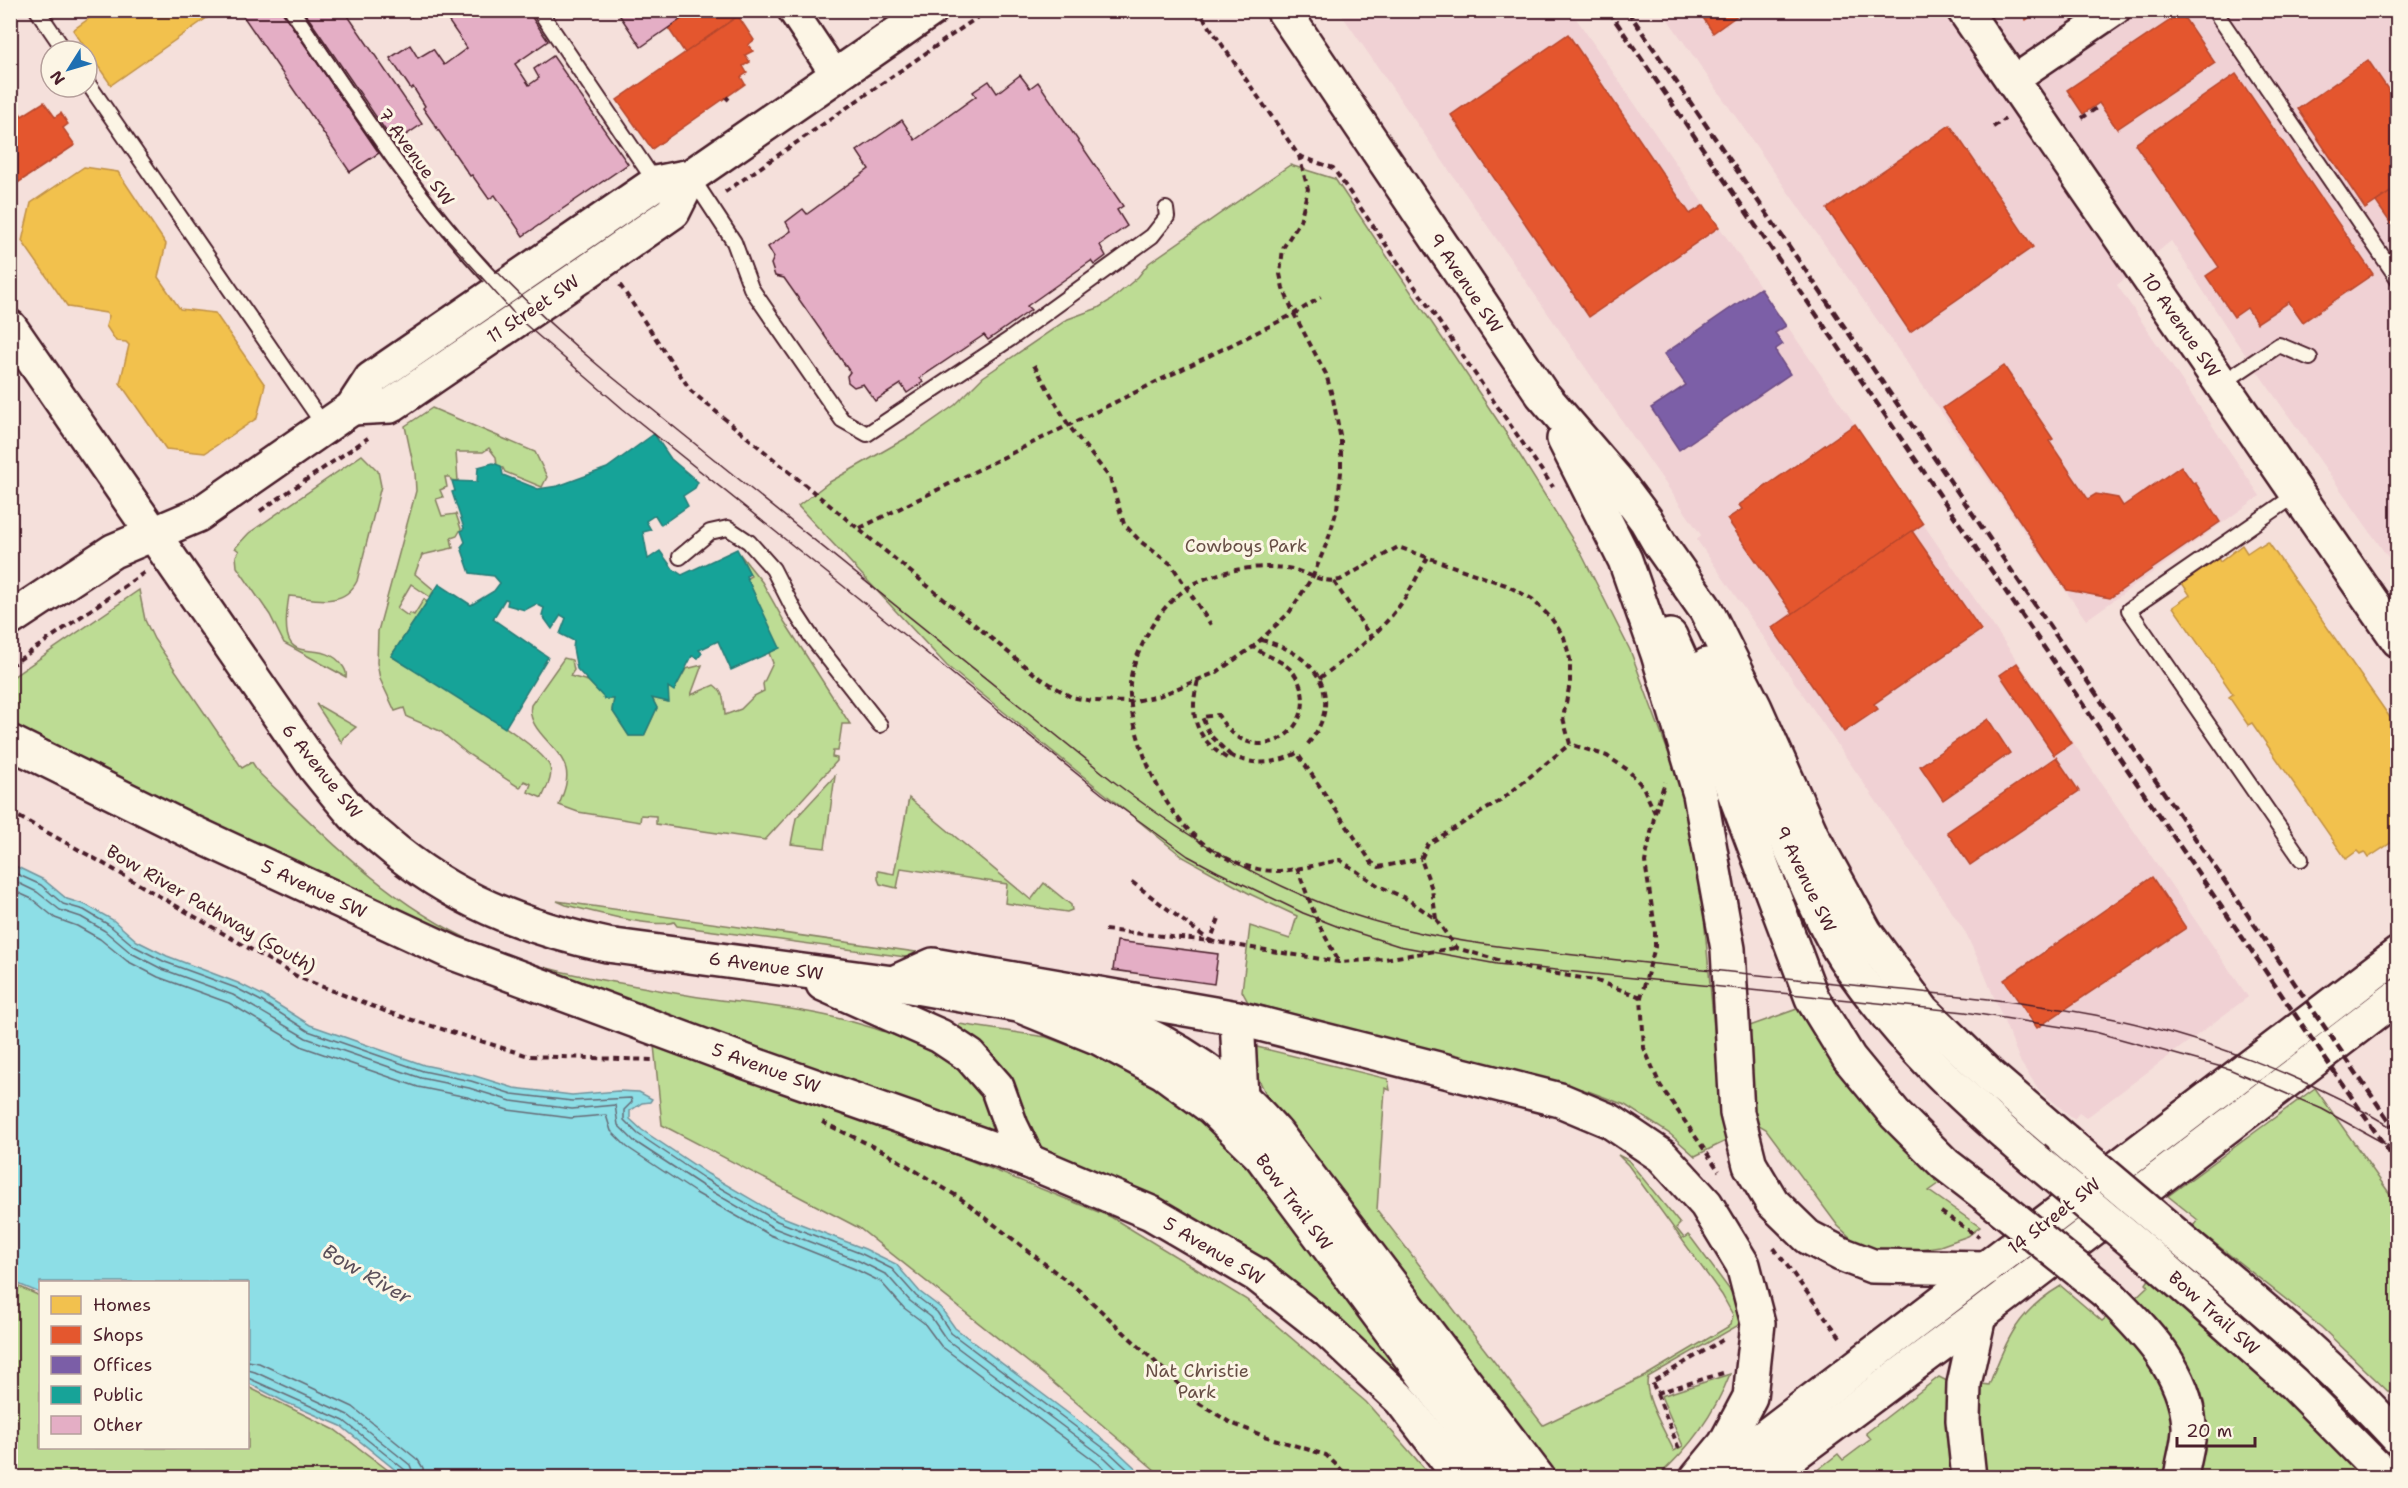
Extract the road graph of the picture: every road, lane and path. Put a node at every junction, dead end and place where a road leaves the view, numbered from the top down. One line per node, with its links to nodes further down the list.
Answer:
1 (37, 10): 12 (lane)
2 (291, 10): 28 (lane, 7 Avenue SW)
3 (539, 10): 23 (lane)
4 (792, 10): 13 (street)
5 (931, 10): 13 (main road, 11 Street SW)
6 (988, 10): 19 (path)
7 (1198, 10): 21 (path)
8 (1283, 10): 34 (main road, 9 Avenue SW)
9 (1964, 10): 14 (main road, 10 Avenue SW)
10 (2116, 10): 14 (street)
11 (2214, 10): 26 (lane)
12 (57, 39)
13 (836, 76): 22 (main road, 11 Street SW)
14 (2012, 81): 33 (main road, 10 Avenue SW)
15 (99, 99): 36 (lane)
16 (2099, 107): 17 (path)
17 (2082, 118)
18 (2006, 119): 20 (path)
19 (825, 123)
20 (1993, 127)
21 (1299, 156): 29 (path); 38 (path)
22 (691, 176): 23 (main road, 11 Street SW); 24 (lane); 28 (main road, 11 Street SW)
23 (656, 183): 28 (main road, 11 Street SW)
24 (1166, 209)
25 (616, 278): 41 (path)
26 (2397, 279)
27 (1322, 297): 29 (path)
28 (514, 301): 36 (main road, 11 Street SW)
29 (1294, 314): 35 (path); 48 (path)
30 (10, 327): 42 (main road, 6 Avenue SW)
31 (2310, 358): 33 (lane)
32 (1034, 366): 35 (path)
33 (2221, 384): 39 (main road, 10 Avenue SW)
34 (1542, 394): 43 (main road, 9 Avenue SW); 46 (main road)
35 (1069, 426): 41 (path); 50 (path)
36 (325, 427): 42 (main road, 11 Street SW)
37 (374, 434): 40 (path)
38 (1557, 494)
39 (2297, 494): 54 (main road, 10 Avenue SW); 70 (lane)
40 (253, 516)
41 (860, 528): 60 (path)
42 (154, 534): 51 (main road, 11 Street SW); 80 (main road, 6 Avenue SW)
43 (1661, 546): 89 (main road, 9 Avenue SW); 90 (main road, 9 Avenue SW)
44 (680, 557): 61 (lane)
45 (1428, 557): 49 (path); 53 (path); 64 (path)
46 (1625, 560): 95 (main road); 111 (main road, bridge)
47 (142, 574): 57 (path)
48 (1313, 576): 49 (path); 50 (path); 55 (path)
49 (1334, 582): 53 (path)
50 (1186, 589): 52 (path); 60 (path)
51 (10, 619)
52 (1211, 625)
53 (1371, 637): 58 (path)
54 (2397, 637)
55 (1261, 640): 56 (path); 58 (path)
56 (1253, 647): 59 (path); 65 (path)
57 (10, 666)
58 (1320, 678): 63 (path)
59 (1198, 681): 60 (path); 65 (path)
60 (1130, 702): 71 (path)
61 (880, 725)
62 (10, 742): 91 (main road, 5 Avenue SW)
63 (1307, 744)
64 (1570, 744): 68 (path); 69 (path)
65 (1230, 756): 69 (path)
66 (1665, 780): 68 (path)
67 (10, 812): 86 (path, Bow River Pathway (South))
68 (1655, 813): 83 (path)
69 (1421, 859): 74 (path)
70 (2301, 859)
71 (1297, 868): 74 (path); 79 (path)
72 (1132, 882): 76 (path)
73 (1220, 916): 76 (path)
74 (1436, 919): 77 (path)
75 (1105, 930): 76 (path)
76 (1210, 941): 79 (path)
77 (1456, 948): 79 (path); 83 (path)
78 (2397, 954): 95 (main road, 14 Street SW)
79 (1339, 962)
80 (788, 969): 81 (main road, 6 Avenue SW); 91 (main road)
81 (893, 982): 84 (main road, 6 Avenue SW); 85 (main road)
82 (2397, 996): 96 (main road, 14 Street SW)
83 (1641, 997): 92 (path)
84 (1018, 1005): 87 (main road); 105 (main road, Bow Trail SW)
85 (1237, 1018): 87 (main road); 107 (main road)
86 (662, 1061)
87 (1241, 1097): 106 (main road)
88 (821, 1122): 103 (path)
89 (2064, 1140): 101 (main road, Bow Trail SW, bridge)
90 (2033, 1158): 112 (main road, Bow Trail SW, bridge)
91 (1028, 1161): 104 (main road, 5 Avenue SW)
92 (1722, 1175)
93 (1941, 1212): 95 (path)
94 (1772, 1246): 98 (path)
95 (1983, 1252): 108 (main road, 14 Street SW)
96 (1979, 1316): 109 (main road, 14 Street SW); 110 (main road)
97 (1732, 1335): 100 (path)
98 (1840, 1337)
99 (1734, 1369): 100 (path)
100 (1657, 1393): 102 (path)
101 (2397, 1438)
102 (1679, 1449)
103 (1350, 1478)
104 (1461, 1478)
105 (1500, 1478)
106 (1538, 1478)
107 (1697, 1478)
108 (1711, 1478)
109 (1762, 1478)
110 (1969, 1478)
111 (2180, 1478)
112 (2387, 1478)

